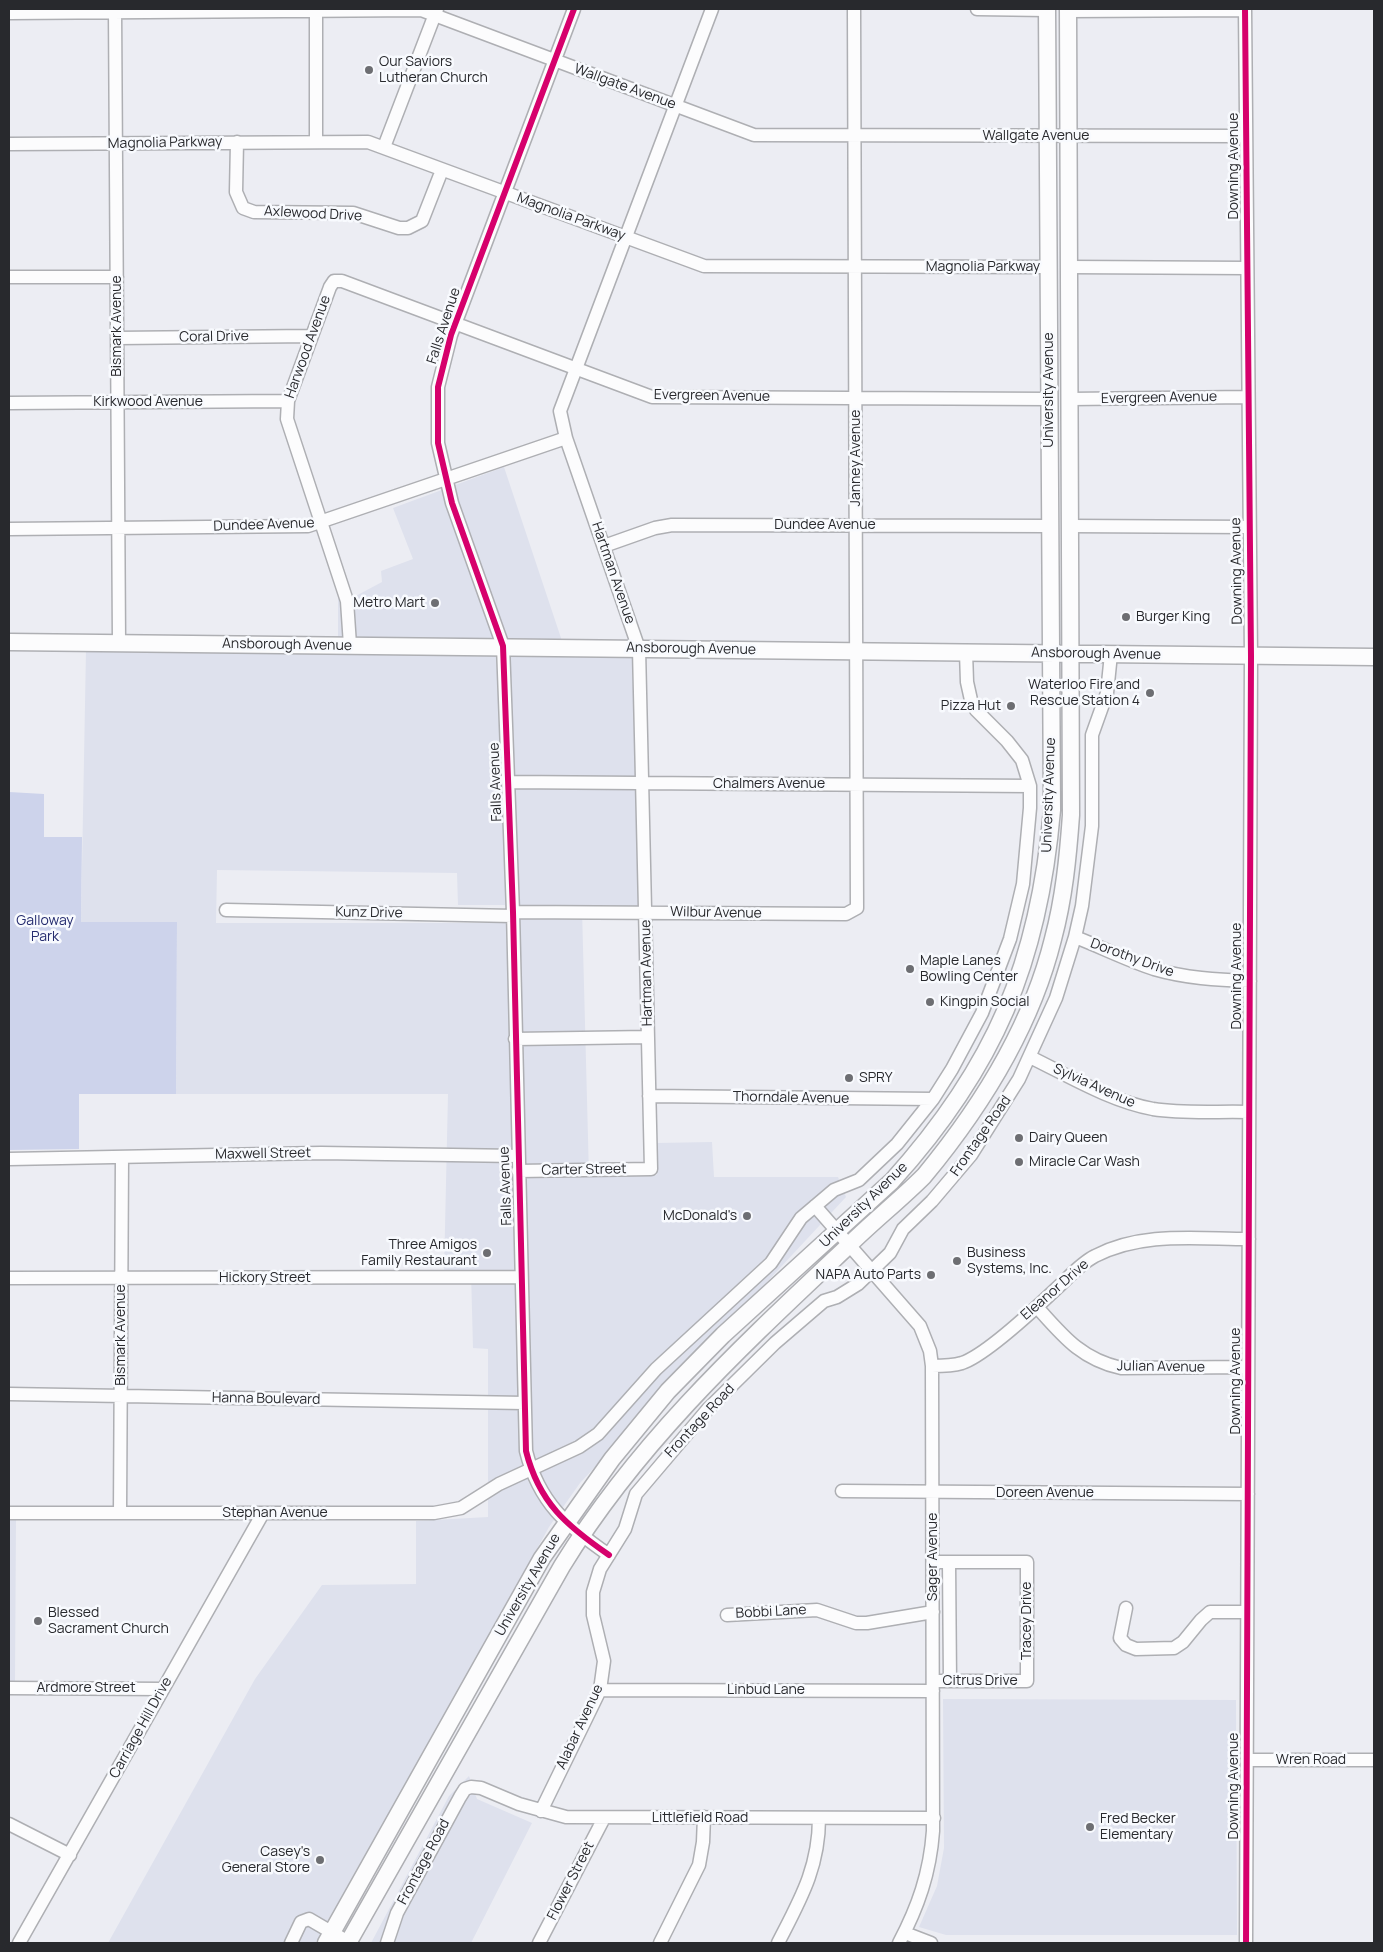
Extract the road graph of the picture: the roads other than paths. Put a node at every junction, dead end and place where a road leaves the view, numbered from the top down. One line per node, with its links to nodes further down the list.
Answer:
1 (574, 9): 12 (street, Falls Avenue)
2 (712, 9): 13 (street, Hartman Avenue)
3 (854, 9): 14 (street, Janney Avenue)
4 (977, 9): 5 (street)
5 (1047, 9): 15 (main road, University Avenue)
6 (316, 10): 9 (street, Wallgate Avenue); 10 (street, Wallgate Avenue); 19 (street)
7 (1068, 10): 8 (street); 16 (main road, University Avenue)
8 (1245, 10): 17 (street, Downing Avenue)
9 (115, 11): 11 (street, Wallgate Avenue); 20 (street, Bismark Avenue)
10 (435, 12): 12 (street, Wallgate Avenue); 22 (street)
11 (9, 13)
12 (554, 61): 13 (street, Wallgate Avenue); 24 (street, Falls Avenue)
13 (675, 105): 14 (street, Wallgate Avenue); 25 (street, Hartman Avenue)
14 (855, 135): 15 (street, Wallgate Avenue); 26 (street, Janney Avenue)
15 (1048, 136): 16 (street, Wallgate Avenue); 27 (main road, University Avenue)
16 (1067, 136): 17 (street, Wallgate Avenue); 28 (main road, University Avenue)
17 (1246, 136): 29 (street, Downing Avenue)
18 (238, 142): 19 (street, Magnolia Parkway); 20 (street, Magnolia Parkway); 23 (street, Axlewood Drive)
19 (316, 142): 22 (street, Magnolia Parkway)
20 (116, 143): 21 (street, Magnolia Parkway); 31 (street, Bismark Avenue)
21 (9, 144)
22 (384, 147): 23 (street, Magnolia Parkway)
23 (442, 170): 24 (street, Magnolia Parkway)
24 (505, 193): 25 (street, Magnolia Parkway); 33 (street, Falls Avenue)
25 (626, 237): 26 (street, Magnolia Parkway); 36 (street, Hartman Avenue)
26 (856, 266): 27 (street, Magnolia Parkway); 37 (street, Janney Avenue)
27 (1049, 267): 39 (main road, University Avenue)
28 (1068, 267): 29 (street); 40 (main road, University Avenue)
29 (1247, 268): 38 (street, Downing Avenue)
30 (9, 277): 31 (street)
31 (117, 277): 35 (street, Bismark Avenue)
32 (334, 281): 33 (street, Evergreen Avenue); 34 (street, Harwood Avenue)
33 (456, 323): 36 (street, Evergreen Avenue); 45 (street, Falls Avenue)
34 (312, 336): 35 (street, Coral Drive); 41 (street, Harwood Avenue)
35 (117, 338): 42 (street, Bismark Avenue)
36 (576, 368): 37 (street, Evergreen Avenue); 44 (street, Hartman Avenue)
37 (856, 397): 39 (street, Evergreen Avenue); 47 (street, Janney Avenue)
38 (1248, 397): 40 (street, Evergreen Avenue); 50 (street, Downing Avenue)
39 (1050, 399): 48 (main road, University Avenue)
40 (1070, 399): 49 (main road, University Avenue)
41 (288, 401): 42 (street, Kirkwood Avenue); 46 (street, Harwood Avenue)
42 (117, 402): 43 (street, Kirkwood Avenue); 51 (street, Bismark Avenue)
43 (9, 403)
44 (566, 438): 45 (street, Dundee Avenue); 53 (street, Hartman Avenue)
45 (445, 480): 46 (street, Dundee Avenue); 57 (street, Falls Avenue)
46 (323, 522): 51 (street, Dundee Avenue); 56 (street, Harwood Avenue)
47 (857, 525): 48 (street, Dundee Avenue); 53 (street, Dundee Avenue); 59 (street, Janney Avenue)
48 (1050, 526): 61 (main road, University Avenue)
49 (1070, 526): 50 (street); 62 (main road, University Avenue)
50 (1249, 527): 64 (street, Downing Avenue)
51 (119, 528): 52 (street, Dundee Avenue); 55 (street, Bismark Avenue)
52 (9, 529)
53 (604, 546): 58 (street, Hartman Avenue)
54 (9, 642): 55 (main road, Ansborough Avenue)
55 (119, 642): 56 (main road, Ansborough Avenue)
56 (350, 646): 57 (main road, Ansborough Avenue)
57 (503, 646): 58 (main road, Ansborough Avenue); 66 (street, Falls Avenue)
58 (639, 649): 59 (main road, Ansborough Avenue); 67 (street, Hartman Avenue)
59 (857, 651): 60 (main road, Ansborough Avenue); 68 (street, Janney Avenue)
60 (966, 652): 61 (main road, Ansborough Avenue); 69 (street)
61 (1051, 653): 62 (main road, Ansborough Avenue); 88 (main road, University Avenue)
62 (1071, 653): 63 (main road, Ansborough Avenue); 90 (main road, University Avenue)
63 (1111, 654): 64 (main road, Ansborough Avenue); 74 (street, Frontage Road)
64 (1251, 656): 65 (main road, Ansborough Avenue); 75 (street, Downing Avenue)
65 (1374, 657)
66 (508, 782): 67 (street, Chalmers Avenue); 73 (street, Falls Avenue)
67 (642, 783): 68 (street, Chalmers Avenue); 72 (street, Hartman Avenue)
68 (858, 785): 69 (street, Chalmers Avenue); 70 (street, Janney Avenue)
69 (1030, 786): 80 (street)
70 (858, 908): 72 (street, Wilbur Avenue)
71 (226, 910): 73 (street, Kunz Drive)
72 (645, 912): 73 (street, Wilbur Avenue); 76 (street, Hartman Avenue)
73 (513, 914): 77 (street, Falls Avenue)
74 (1075, 937): 75 (street, Dorothy Drive); 78 (street, Frontage Road)
75 (1250, 981): 81 (street, Downing Avenue)
76 (648, 1037): 77 (street); 79 (street, Hartman Avenue)
77 (515, 1039): 82 (street, Falls Avenue)
78 (1030, 1057): 81 (street, Sylvia Avenue); 91 (street, Frontage Road)
79 (649, 1096): 80 (street, Thorndale Avenue); 85 (street, Hartman Avenue)
80 (933, 1099): 87 (street)
81 (1249, 1112): 89 (street, Downing Avenue)
82 (517, 1156): 83 (street, Maxwell Street); 86 (street, Falls Avenue)
83 (122, 1157): 84 (street, Maxwell Street); 94 (street, Bismark Avenue)
84 (9, 1159)
85 (651, 1169): 86 (street, Carter Street)
86 (518, 1171): 92 (street, Falls Avenue)
87 (815, 1206): 88 (street, Sager Avenue); 101 (street)
88 (838, 1230): 90 (street, Sager Avenue); 108 (main road, University Avenue)
89 (1249, 1239): 95 (street, Eleanor Drive); 97 (street, Downing Avenue)
90 (850, 1243): 91 (street, Sager Avenue); 109 (main road, University Avenue)
91 (873, 1271): 96 (street, Sager Avenue); 110 (street, Frontage Road)
92 (521, 1277): 94 (street, Hickory Street); 100 (street, Falls Avenue)
93 (9, 1278): 94 (street, Hickory Street)
94 (121, 1278): 99 (street, Bismark Avenue)
95 (1037, 1307): 96 (street, Eleanor Drive); 97 (street, Julian Avenue)
96 (932, 1366): 103 (street, Sager Avenue)
97 (1248, 1367): 104 (street, Downing Avenue)
98 (9, 1394): 99 (street, Hanna Boulevard)
99 (121, 1396): 100 (street, Hanna Boulevard); 107 (street, Bismark Avenue)
100 (524, 1403): 101 (street, Falls Avenue)
101 (530, 1468): 105 (street, Stephan Avenue); 108 (street, Falls Avenue)
102 (842, 1492): 103 (street, Doreen Avenue)
103 (933, 1492): 104 (street, Doreen Avenue); 111 (street, Sager Avenue)
104 (1248, 1494): 115 (street, Downing Avenue)
105 (263, 1512): 107 (street, Stephan Avenue); 121 (street, Carriage Hill Drive)
106 (9, 1513): 107 (street, Stephan Avenue)
107 (120, 1513)
108 (566, 1522): 109 (street, Falls Avenue); 133 (main road, University Avenue)
109 (581, 1535): 110 (street, Falls Avenue); 137 (main road, University Avenue)
110 (609, 1555): 122 (street, Alabar Avenue)
111 (933, 1562): 112 (street); 114 (street, Sager Avenue)
112 (949, 1562): 117 (street); 118 (street, Tracey Drive)
113 (1126, 1608): 115 (street)
114 (933, 1612): 116 (street, Bobbi Lane); 119 (street, Sager Avenue)
115 (1247, 1612): 123 (street, Downing Avenue)
116 (727, 1615)
117 (950, 1681): 118 (street, Citrus Drive); 119 (street, Citrus Drive)
118 (1027, 1681)
119 (933, 1686): 122 (street, Linbud Lane); 130 (street, Sager Avenue)
120 (9, 1688): 121 (street, Ardmore Street)
121 (163, 1689): 132 (street, Carriage Hill Drive)
122 (600, 1690): 126 (street, Alabar Avenue)
123 (1247, 1760): 124 (street, Wren Road); 143 (street, Downing Avenue)
124 (1374, 1760)
125 (471, 1787): 126 (street, Littlefield Road); 138 (street, Frontage Road)
126 (541, 1811): 127 (street, Littlefield Road)
127 (604, 1818): 128 (street, Littlefield Road); 139 (street, Flower Street)
128 (704, 1818): 129 (street, Littlefield Road); 140 (street)
129 (819, 1818): 130 (street, Littlefield Road); 141 (street)
130 (934, 1818): 134 (street, Sager Avenue)
131 (9, 1824): 132 (street)
132 (70, 1855): 135 (street, Carriage Hill Drive)
133 (329, 1938): 136 (street); 137 (street)
134 (902, 1938): 142 (street)
135 (20, 1943)
136 (291, 1943)
137 (349, 1943)
138 (387, 1943)
139 (539, 1943)
140 (660, 1943)
141 (778, 1943)
142 (931, 1943)
143 (1246, 1943)

